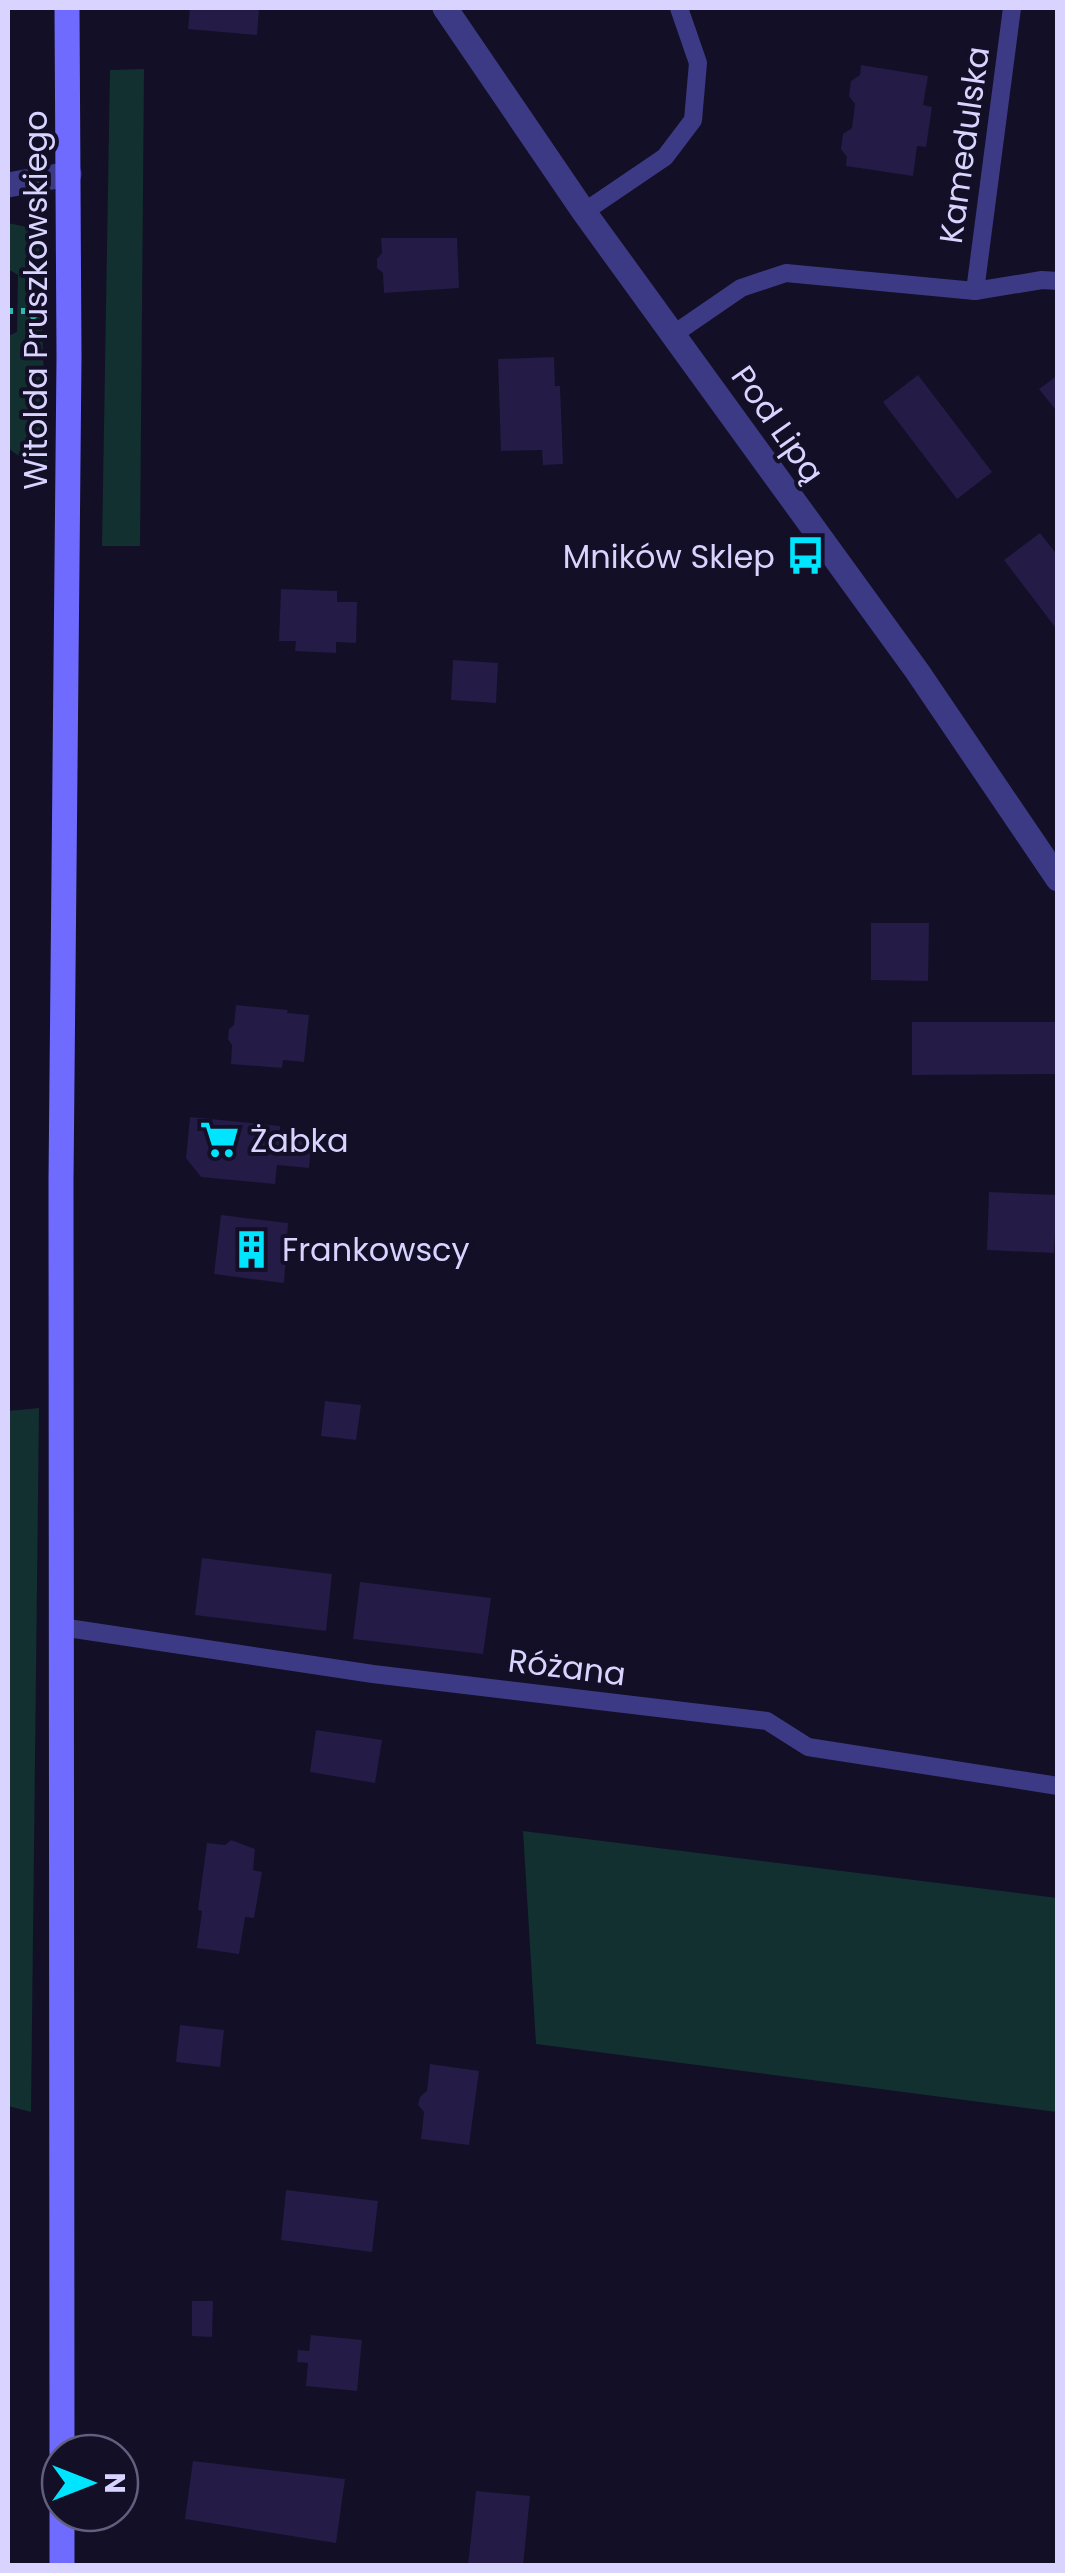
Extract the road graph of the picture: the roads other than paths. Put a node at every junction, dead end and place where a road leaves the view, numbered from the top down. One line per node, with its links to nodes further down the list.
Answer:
1 (67, 8): 5 (street, Witolda Pruszkowskiego)
2 (445, 8): 7 (street, Pod Lipą)
3 (679, 8): 7 (lane)
4 (1012, 8): 9 (lane, Kamedulska)
5 (69, 174): 6 (street); 12 (street, Witolda Pruszkowskiego)
6 (8, 185)
7 (584, 212): 10 (street, Pod Lipą)
8 (1058, 281): 9 (lane)
9 (975, 290): 10 (lane)
10 (674, 334): 11 (street, Pod Lipą)
11 (1058, 879)
12 (61, 1627): 13 (lane, Różana); 14 (street, Witolda Pruszkowskiego)
13 (1058, 1786)
14 (62, 2433)
15 (62, 2533): 16 (street)
16 (62, 2566)

